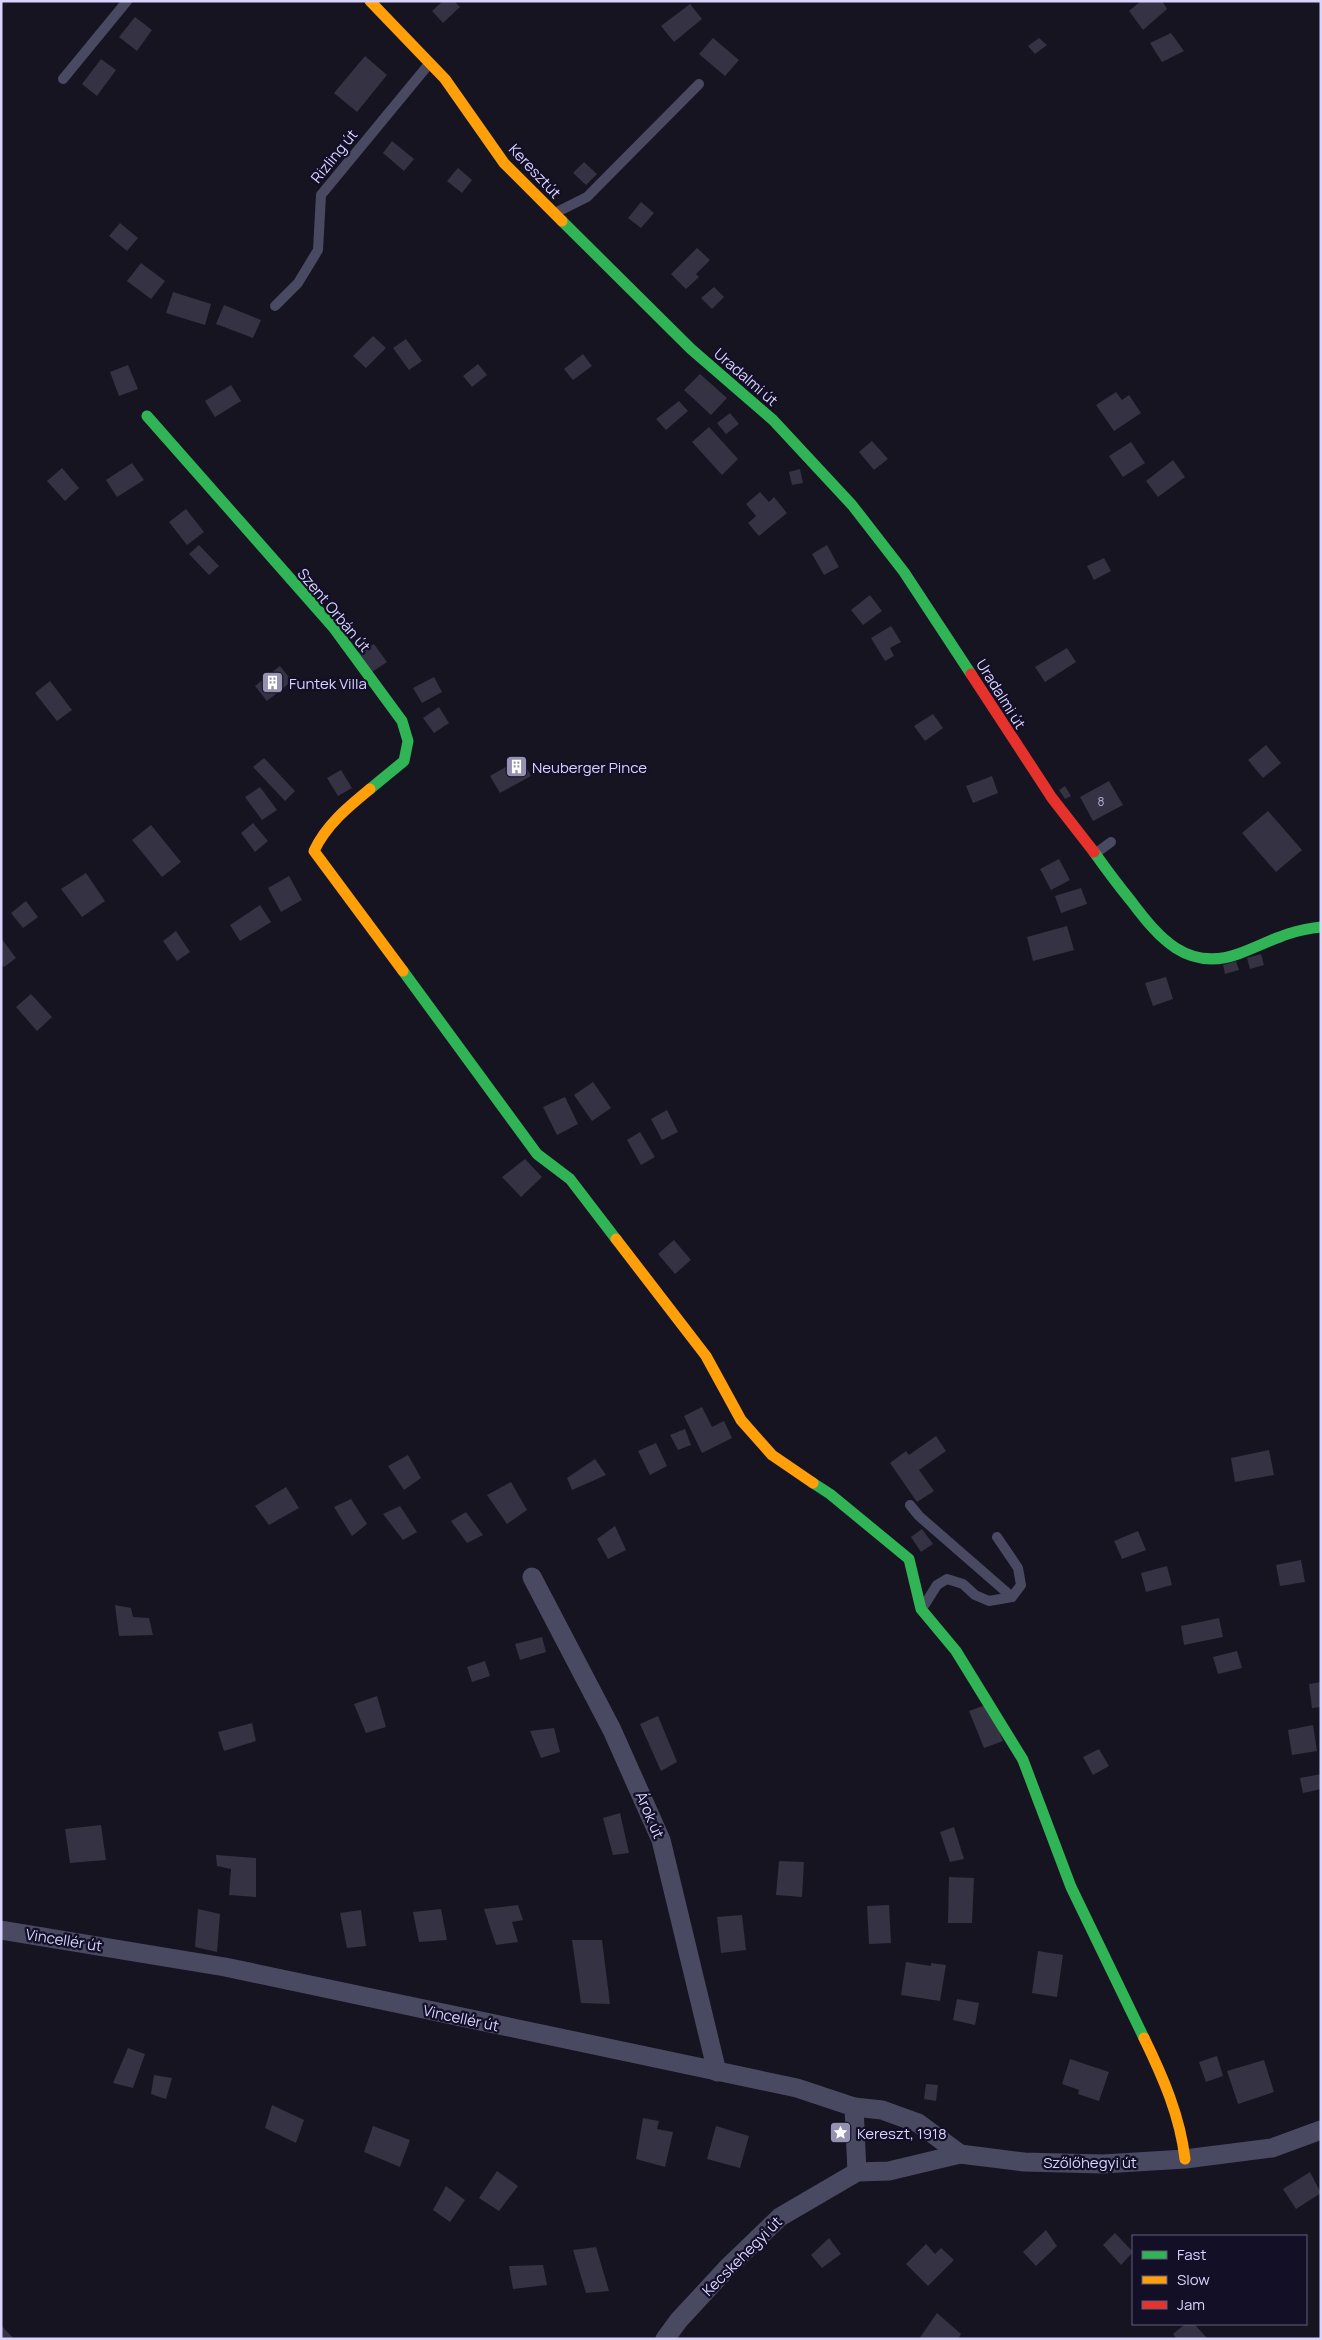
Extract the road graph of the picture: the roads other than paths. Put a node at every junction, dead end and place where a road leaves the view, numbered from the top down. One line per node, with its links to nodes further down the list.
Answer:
1 (127, 1): 4 (lane)
2 (370, 1): 3 (street, Keresztút)
3 (431, 62): 6 (street, Keresztút); 7 (lane, Rizling út)
4 (63, 78)
5 (699, 84): 6 (lane)
6 (554, 213): 8 (street, Keresztút)
7 (275, 306)
8 (691, 349): 11 (street, Uradalmi út)
9 (146, 416): 17 (street, Szent Orbán út)
10 (1111, 842): 11 (lane)
11 (1095, 854): 12 (street, Uradalmi út)
12 (1321, 927)
13 (910, 1505): 16 (lane)
14 (997, 1537): 16 (lane)
15 (532, 1577): 19 (street, Árok út)
16 (1012, 1597): 17 (lane)
17 (921, 1609): 23 (street)
18 (1, 1930): 19 (street, Vincellér út)
19 (717, 2072): 20 (street, Vincellér út)
20 (854, 2107): 22 (street, Vincellér út); 24 (street)
21 (1321, 2130): 23 (street, Szőlőhegyi út)
22 (960, 2154): 23 (street, Szőlőhegyi út); 24 (street, Szőlőhegyi út)
23 (1185, 2159)
24 (857, 2172): 25 (street, Kecskehegyi út)
25 (665, 2339)

